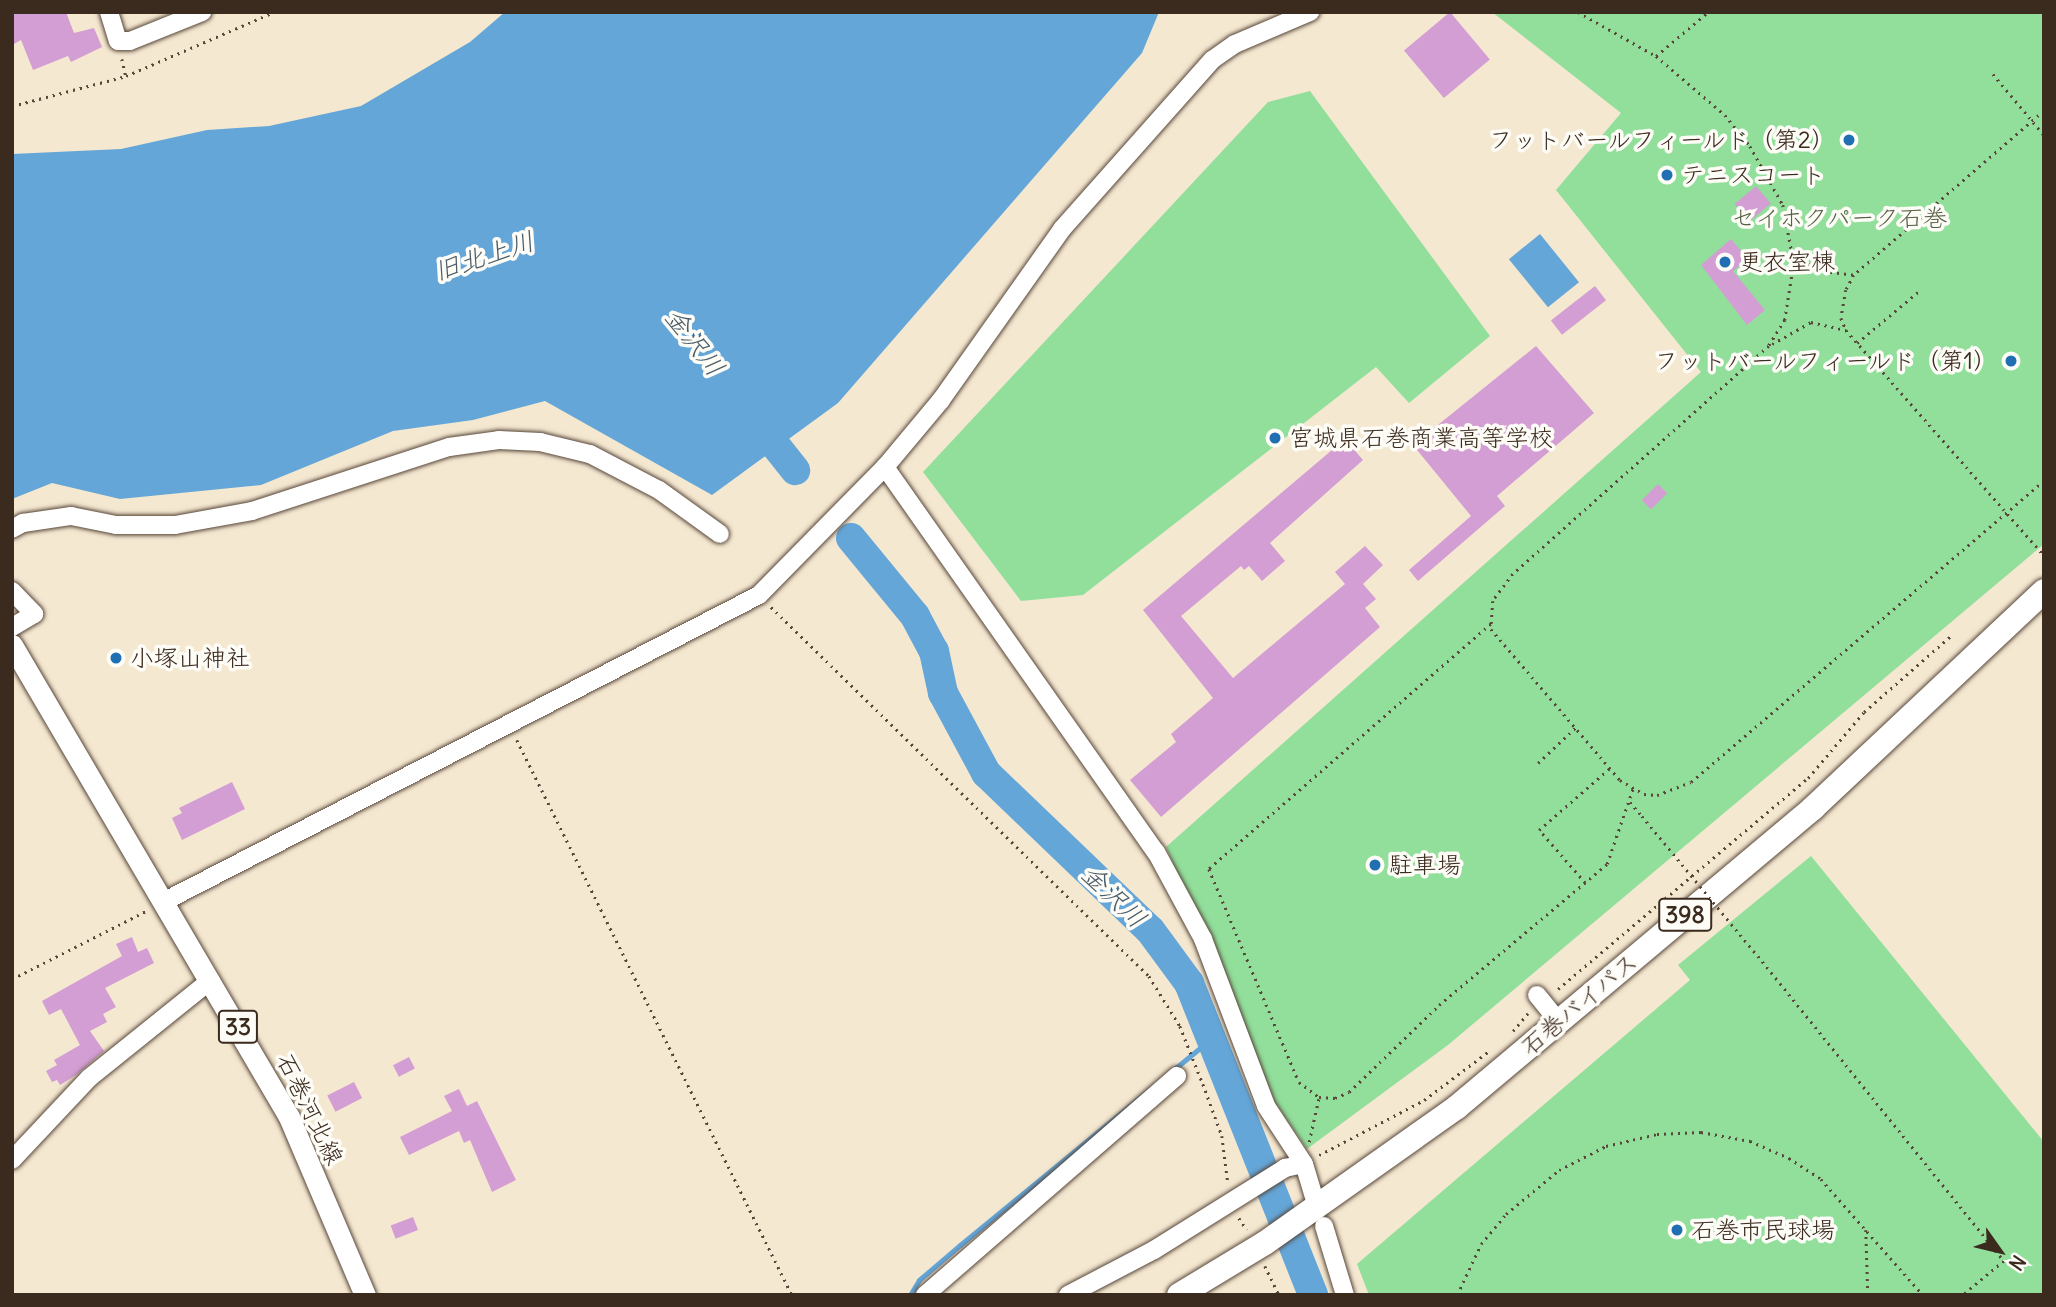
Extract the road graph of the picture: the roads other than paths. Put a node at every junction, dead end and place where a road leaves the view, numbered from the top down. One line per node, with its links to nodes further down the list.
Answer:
1 (109, 12): 2 (street)
2 (202, 12)
3 (1310, 12): 4 (street)
4 (885, 467): 11 (street); 17 (street)
5 (12, 528): 6 (street)
6 (720, 534)
7 (12, 591): 9 (street)
8 (2044, 591): 14 (highway, 石巻バイパス / 398)
9 (12, 626)
10 (12, 645): 11 (main road, 石巻河北線 / 33)
11 (163, 902): 12 (main road, 石巻河北線 / 33)
12 (211, 979): 16 (street); 19 (main road, 石巻河北線 / 33)
13 (1537, 995): 14 (street)
14 (1559, 1021): 18 (highway, 石巻バイパス / 398)
15 (1177, 1076): 20 (street)
16 (12, 1160)
17 (1304, 1164): 18 (street); 21 (street)
18 (1316, 1216): 22 (highway, 石巻バイパス / 398); 23 (street)
19 (365, 1295)
20 (925, 1295)
21 (1068, 1295)
22 (1179, 1295)
23 (1345, 1295)

